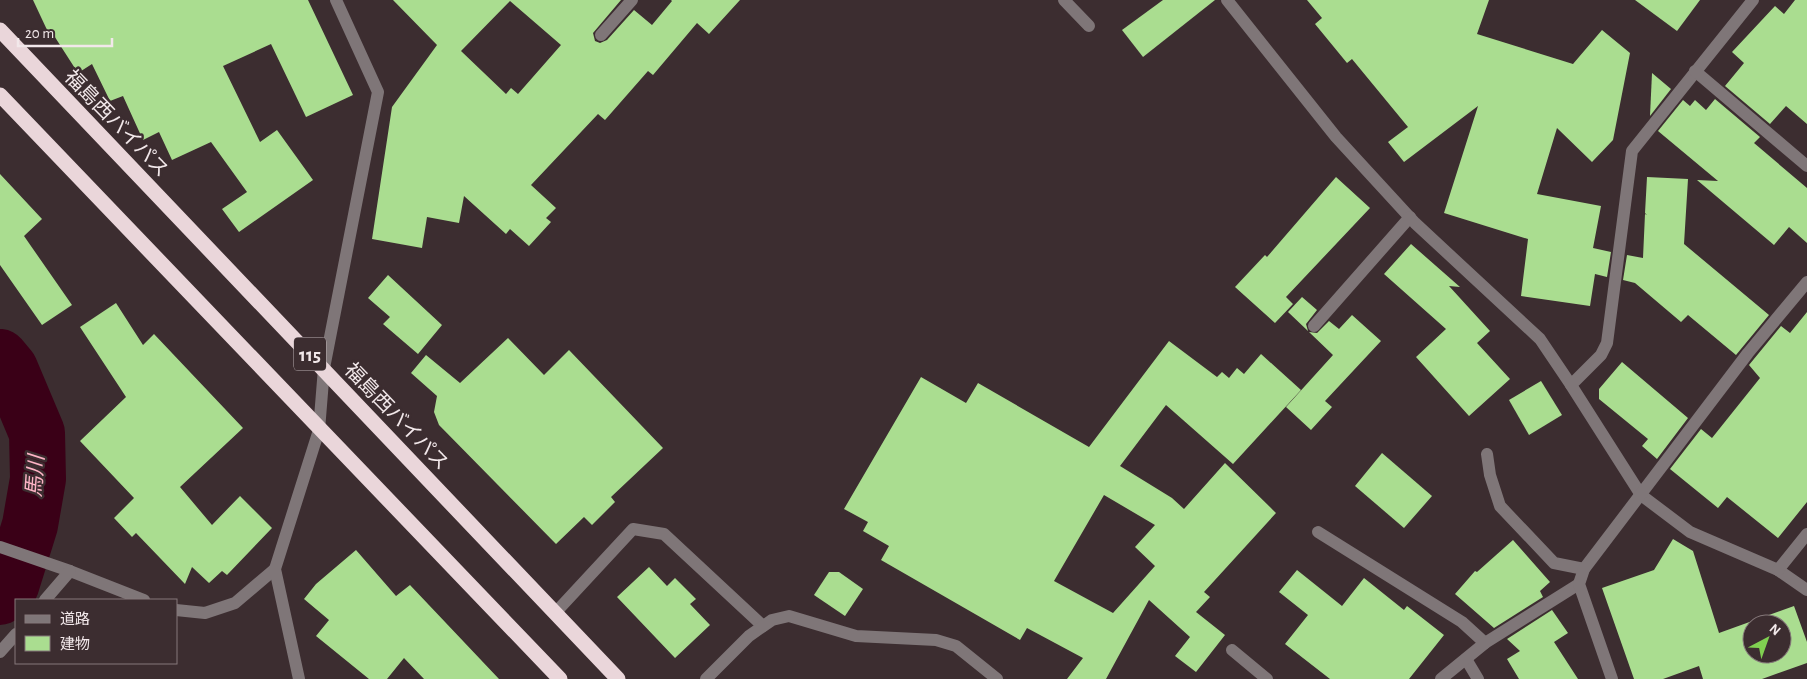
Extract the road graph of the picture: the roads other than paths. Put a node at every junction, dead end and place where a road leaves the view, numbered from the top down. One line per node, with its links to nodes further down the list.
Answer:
1 (336, 0): 15 (street)
2 (632, 0): 8 (street)
3 (1064, 0): 6 (street)
4 (1227, 0): 12 (street)
5 (1753, 0): 9 (street)
6 (1089, 26)
7 (0, 30): 15 (highway, 福島西バイパス / 115)
8 (601, 35)
9 (1695, 71): 11 (street); 16 (street)
10 (0, 95): 17 (highway, 115)
11 (1807, 166)
12 (1410, 217): 14 (street); 16 (street)
13 (1807, 282): 19 (street)
14 (1314, 326)
15 (324, 368): 17 (street); 32 (highway, 福島西バイパス / 115)
16 (1572, 385): 19 (street)
17 (319, 430): 23 (street); 40 (highway, 115)
18 (1487, 454): 24 (street)
19 (1641, 495): 24 (street); 26 (street)
20 (1318, 532): 35 (street)
21 (1807, 534): 26 (street)
22 (0, 546): 25 (street)
23 (275, 569): 31 (street); 39 (street)
24 (1584, 569): 27 (street)
25 (70, 570): 29 (street); 30 (street)
26 (1778, 570): 28 (street)
27 (1579, 584): 35 (street); 47 (street)
28 (1807, 590)
29 (46, 599)
30 (142, 599)
31 (178, 610)
32 (556, 612): 33 (street); 41 (highway, 福島西バイパス / 115)
33 (763, 626): 42 (street); 43 (street)
34 (15, 635): 37 (street)
35 (1485, 644): 38 (street)
36 (1232, 650): 44 (street)
37 (0, 652)
38 (1466, 659): 45 (street); 46 (street)
39 (299, 679)
40 (560, 679)
41 (618, 679)
42 (706, 679)
43 (997, 679)
44 (1267, 679)
45 (1441, 679)
46 (1478, 679)
47 (1612, 679)

